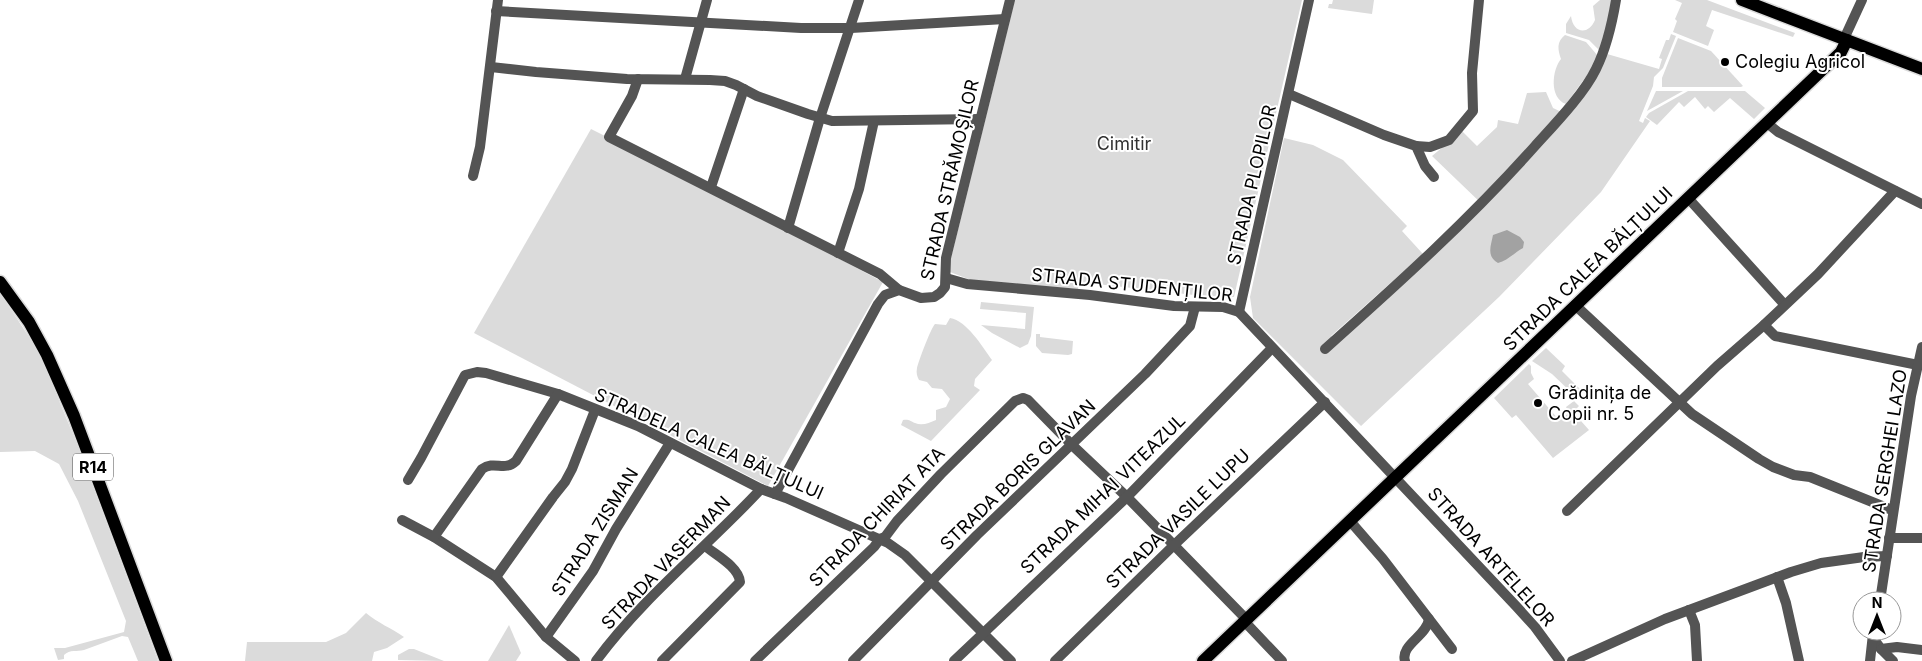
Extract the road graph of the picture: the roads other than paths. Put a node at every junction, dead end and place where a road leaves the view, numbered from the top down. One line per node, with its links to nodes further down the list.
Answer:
1 (498, 0): 10 (street)
2 (706, 0): 12 (street)
3 (859, 0): 13 (street)
4 (1010, 0): 11 (street, STRADA STRĂMOȘILOR)
5 (1309, 0): 20 (street, STRADA PLOPILOR)
6 (1479, 0): 25 (street)
7 (1616, 0): 44 (street)
8 (1742, 0): 14 (main road)
9 (1862, 0): 14 (street)
10 (496, 11): 12 (street); 15 (street)
11 (1005, 19): 13 (street); 22 (street, STRADA STRĂMOȘILOR)
12 (700, 21): 13 (street); 18 (street)
13 (851, 28): 21 (street)
14 (1845, 39): 16 (main road); 24 (main road, STRADA CALEA BĂLȚULUI)
15 (491, 67): 17 (street); 26 (street)
16 (1922, 69)
17 (638, 79): 18 (street); 28 (street)
18 (685, 79): 19 (street)
19 (744, 88): 21 (street); 28 (street)
20 (1289, 94): 25 (street, STRADA PLOPILOR); 40 (street, STRADA PLOPILOR)
21 (820, 118): 23 (street); 32 (street)
22 (980, 119): 23 (street); 34 (street, STRADA STRĂMOȘILOR)
23 (874, 122): 33 (street)
24 (1767, 123): 29 (street); 30 (main road, STRADA CALEA BĂLȚULUI)
25 (1416, 146): 27 (street)
26 (473, 176)
27 (1434, 178)
28 (712, 188): 32 (street)
29 (1896, 191): 31 (street); 37 (street)
30 (1688, 198): 37 (street); 38 (main road, STRADA CALEA BĂLȚULUI)
31 (1922, 204)
32 (788, 228): 33 (street)
33 (838, 253): 36 (street)
34 (946, 278): 36 (street, STRADA STRĂMOȘILOR); 39 (street, STRADA STUDENȚILOR)
35 (0, 282): 82 (main road, R14)
36 (899, 290): 55 (street, STRADA STRĂMOȘILOR)
37 (1784, 304): 41 (street)
38 (1575, 305): 48 (street); 52 (main road, STRADA CALEA BĂLȚULUI)
39 (1195, 307): 40 (street, STRADA STUDENȚILOR); 51 (street, STRADA BORIS GLAVAN)
40 (1239, 312): 43 (street, STRADA STUDENȚILOR)
41 (1764, 325): 45 (street); 48 (street)
42 (1922, 347): 45 (street, STRADA SERGHEI LAZO)
43 (1272, 348): 47 (street, STRADA STUDENȚILOR); 56 (street, STRADA MIHAI VITEAZUL)
44 (1325, 349)
45 (1919, 372): 57 (street, STRADA SERGHEI LAZO)
46 (558, 394): 49 (street, STRADELA CALEA BĂLȚULUI); 53 (street, STRADELA CALEA BĂLȚULUI); 61 (street)
47 (1325, 402): 52 (street, STRADA STUDENȚILOR); 66 (street, STRADA VASILE LUPU)
48 (1678, 403): 57 (street); 58 (street)
49 (595, 410): 50 (street, STRADELA CALEA BĂLȚULUI); 68 (street)
50 (670, 443): 54 (street, STRADELA CALEA BĂLȚULUI); 76 (street, STRADA ZISMAN)
51 (1072, 446): 56 (street); 64 (street, STRADA CHIRIAT ATA); 70 (street, STRADA BORIS GLAVAN)
52 (1396, 477): 60 (main road, STRADA CALEA BĂLȚULUI); 94 (street, STRADA ARTELELOR)
53 (408, 480)
54 (761, 489): 55 (street, STRADELA CALEA BĂLȚULUI); 65 (street, STRADA VASERMAN)
55 (775, 494): 64 (street, STRADELA CALEA BĂLȚULUI)
56 (1127, 497): 66 (street); 75 (street, STRADA MIHAI VITEAZUL)
57 (1892, 510): 62 (street, STRADA SERGHEI LAZO)
58 (1567, 511)
59 (402, 520): 61 (street)
60 (1350, 521): 73 (street); 74 (main road, STRADA CALEA BĂLȚULUI)
61 (434, 538): 68 (street)
62 (1889, 538): 63 (street); 67 (street, STRADA SERGHEI LAZO)
63 (1922, 538)
64 (880, 539): 70 (street, STRADELA CALEA BĂLȚULUI); 86 (street, STRADA CHIRIAT ATA)
65 (705, 546): 84 (street, STRADA VASERMAN); 85 (street)
66 (1173, 546): 74 (street); 90 (street, STRADA VASILE LUPU)
67 (1886, 556): 69 (street); 71 (street, STRADA SERGHEI LAZO)
68 (496, 577): 76 (street)
69 (1777, 577): 72 (street); 97 (street)
70 (932, 582): 75 (street, STRADELA CALEA BĂLȚULUI); 87 (street, STRADA BORIS GLAVAN)
71 (1881, 591)
72 (1690, 610): 95 (street); 96 (street)
73 (1429, 619): 80 (street); 93 (street)
74 (1246, 621): 91 (main road, STRADA CALEA BĂLȚULUI); 92 (street)
75 (983, 633): 88 (street, STRADA MIHAI VITEAZUL); 89 (street, STRADELA CALEA BĂLȚULUI)
76 (546, 638): 83 (street)
77 (1872, 641): 98 (street)
78 (1877, 641): 79 (street)
79 (1881, 648): 81 (street); 99 (street)
80 (1452, 649)
81 (1922, 650)
82 (166, 661)
83 (575, 661)
84 (596, 661)
85 (662, 661)
86 (755, 661)
87 (853, 661)
88 (954, 661)
89 (1011, 661)
90 (1055, 661)
91 (1203, 661)
92 (1282, 661)
93 (1405, 661)
94 (1560, 661)
95 (1572, 661)
96 (1697, 661)
97 (1798, 661)
98 (1870, 661)
99 (1893, 661)

